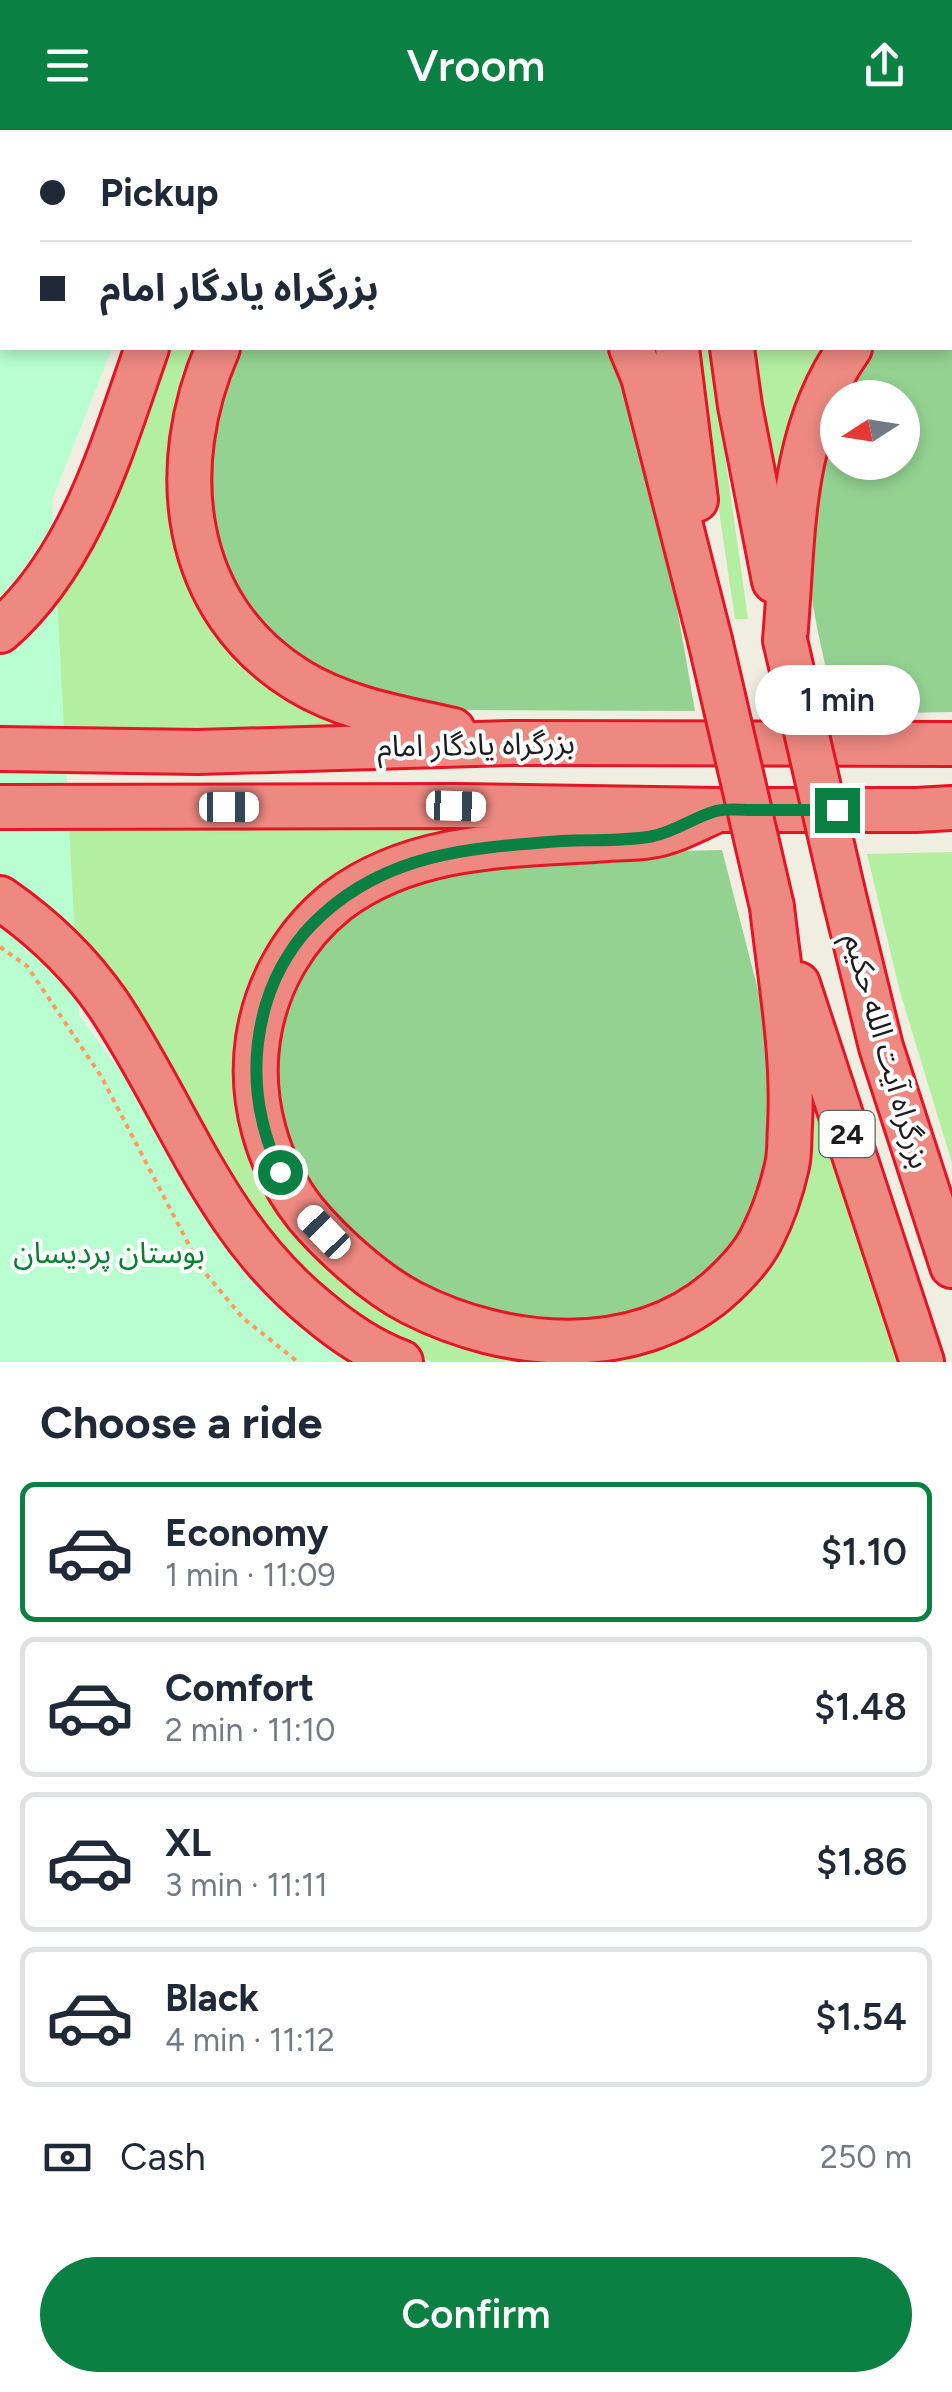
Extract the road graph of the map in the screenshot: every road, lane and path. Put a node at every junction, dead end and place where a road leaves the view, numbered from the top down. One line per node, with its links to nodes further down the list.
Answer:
1 (146, 350): 7 (highway)
2 (217, 350): 11 (highway)
3 (633, 350): 8 (highway)
4 (677, 350): 8 (highway, 24)
5 (732, 350): 9 (highway, 24)
6 (849, 350): 9 (highway)
7 (0, 630)
8 (710, 640): 19 (highway, 24, bridge)
9 (786, 640): 21 (highway, بزرگراه آیت الله حکیم / 24, bridge)
10 (952, 734): 12 (highway)
11 (512, 743): 12 (highway, بزرگراه یادگار امام); 14 (highway, بزرگراه یادگار امام)
12 (907, 744): 13 (highway, بزرگراه یادگار امام)
13 (952, 744)
14 (0, 749)
15 (0, 806): 16 (highway, بزرگراه یادگار امام)
16 (718, 810): 17 (highway, بزرگراه یادگار امام); 19 (highway)
17 (940, 811)
18 (0, 898): 25 (highway)
19 (772, 907): 26 (highway, بزرگراه آیت الله حکیم / 24)
20 (0, 947): 24 (path)
21 (882, 1046): 22 (highway); 23 (highway, بزرگراه آیت الله حکیم / 24)
22 (952, 1193)
23 (952, 1266)
24 (298, 1362)
25 (401, 1362)
26 (922, 1362)

